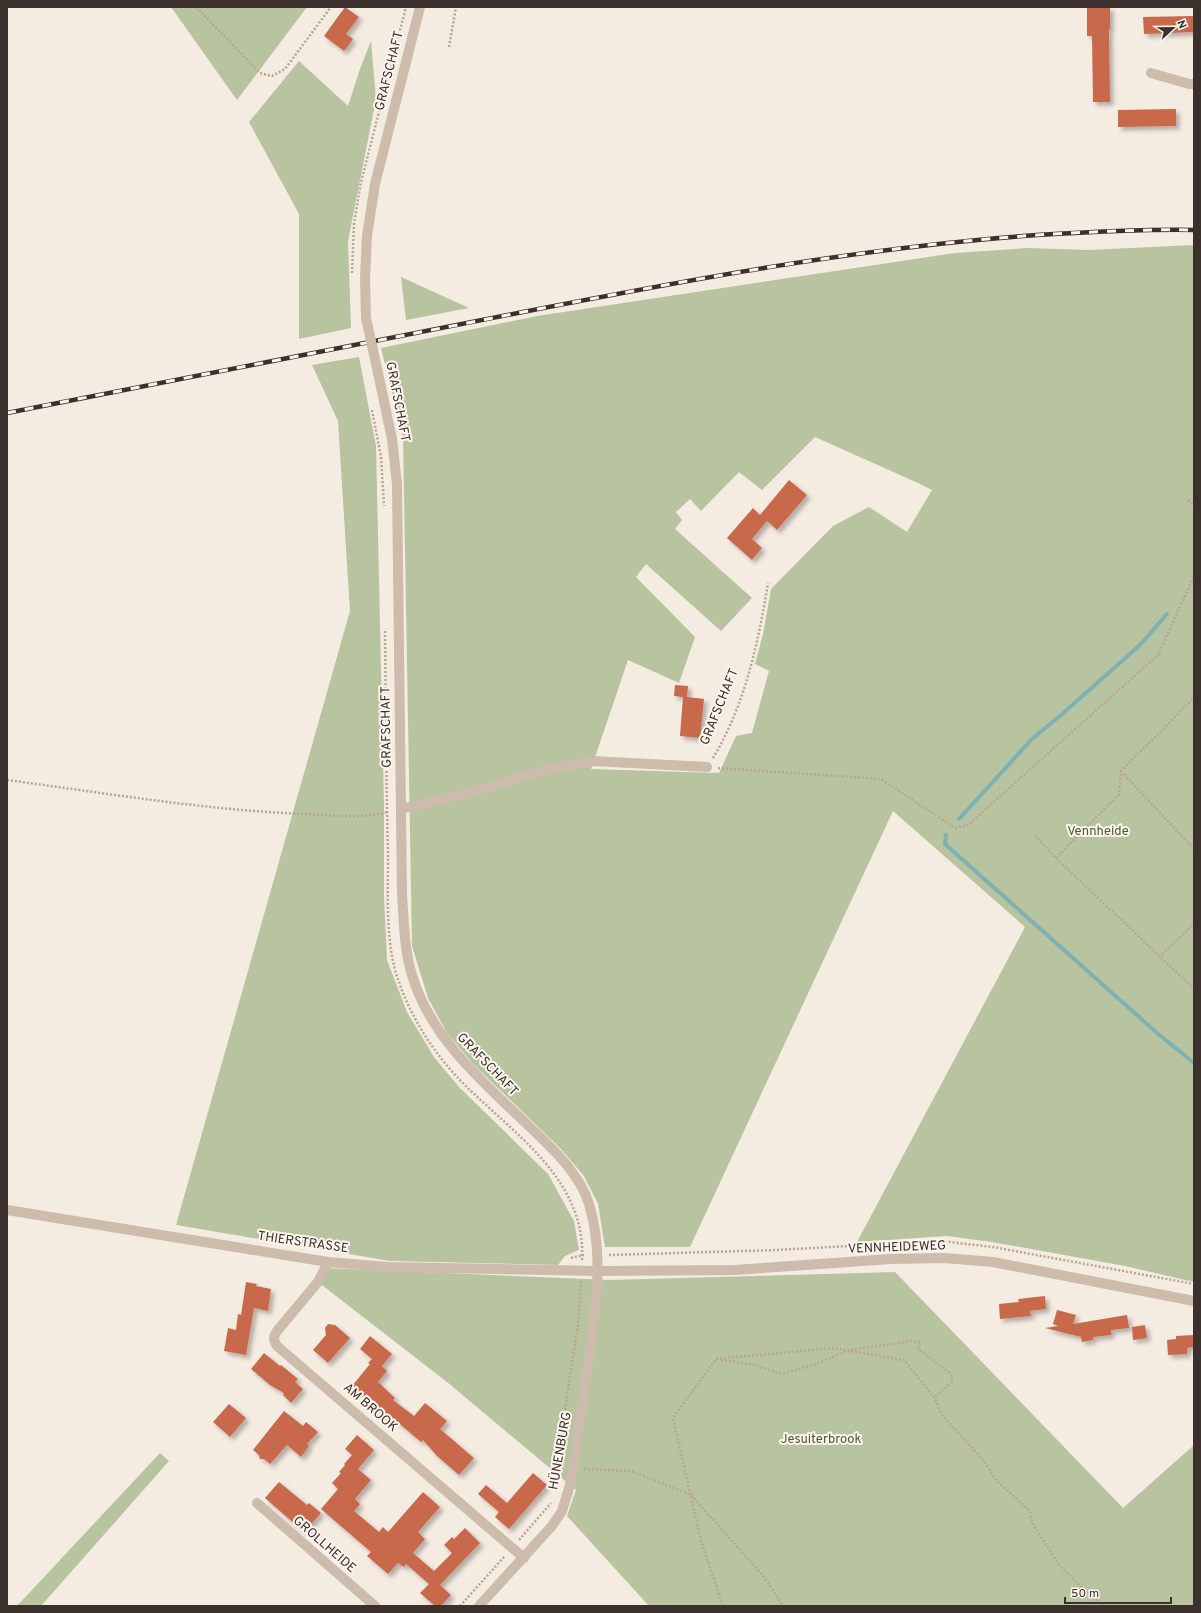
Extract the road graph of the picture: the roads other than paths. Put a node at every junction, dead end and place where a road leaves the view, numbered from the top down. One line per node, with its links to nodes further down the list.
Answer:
1 (420, 7): 5 (street, GRAFSCHAFT, bridge)
2 (1151, 72): 3 (street)
3 (1194, 84)
4 (707, 767): 5 (street)
5 (401, 809): 8 (street, GRAFSCHAFT)
6 (7, 1210): 7 (street, THIERSTRASSE)
7 (328, 1262): 8 (street, THIERSTRASSE); 11 (street, AM BROOK)
8 (598, 1271): 9 (street, VENNHEIDEWEG); 11 (street, HÜNENBURG)
9 (1194, 1302)
10 (257, 1503): 12 (street, GROLLHEIDE)
11 (524, 1558): 13 (street, HÜNENBURG)
12 (375, 1606)
13 (479, 1606)

